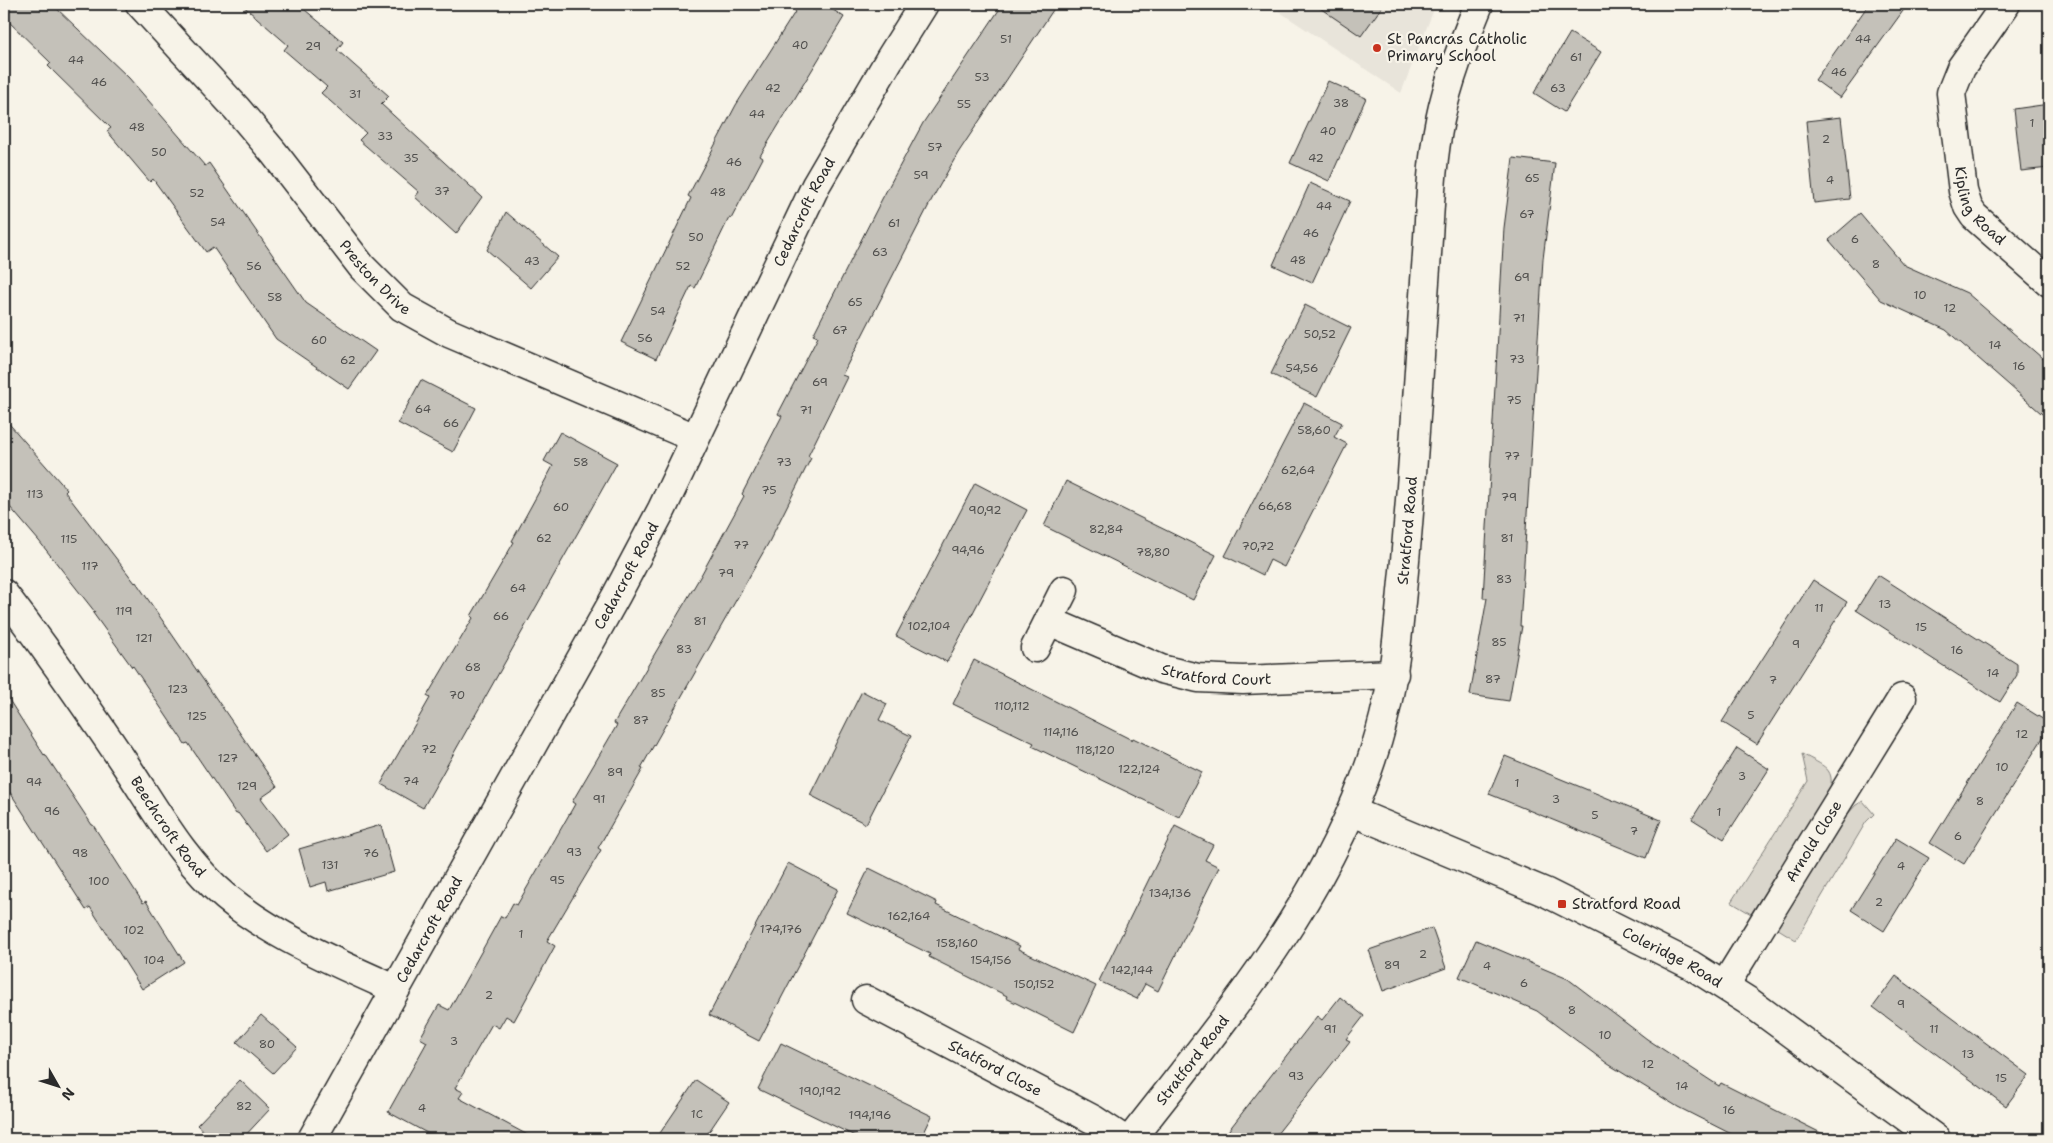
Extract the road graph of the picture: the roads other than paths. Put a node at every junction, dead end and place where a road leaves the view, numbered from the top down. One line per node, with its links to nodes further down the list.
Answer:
1 (140, 4): 6 (street, Preston Drive)
2 (924, 4): 6 (street, Cedarcroft Road)
3 (1479, 4): 11 (street, Stratford Road)
4 (2006, 4): 5 (street, Kipling Road)
5 (2049, 282)
6 (695, 438): 15 (street, Cedarcroft Road)
7 (1064, 590): 9 (street)
8 (4, 594): 15 (street, Beechcroft Road)
9 (1049, 620): 10 (street); 11 (street, Stratford Court)
10 (1035, 648)
11 (1394, 674): 13 (street, Stratford Road)
12 (1902, 698): 14 (street, Arnold Close)
13 (1353, 812): 14 (street, Coleridge Road); 19 (street, Stratford Road)
14 (1724, 985): 20 (street, Coleridge Road)
15 (395, 989): 17 (street, Cedarcroft Road)
16 (866, 1000): 18 (street, Statford Close)
17 (312, 1139)
18 (1123, 1139)
19 (1131, 1139)
20 (1936, 1139)

